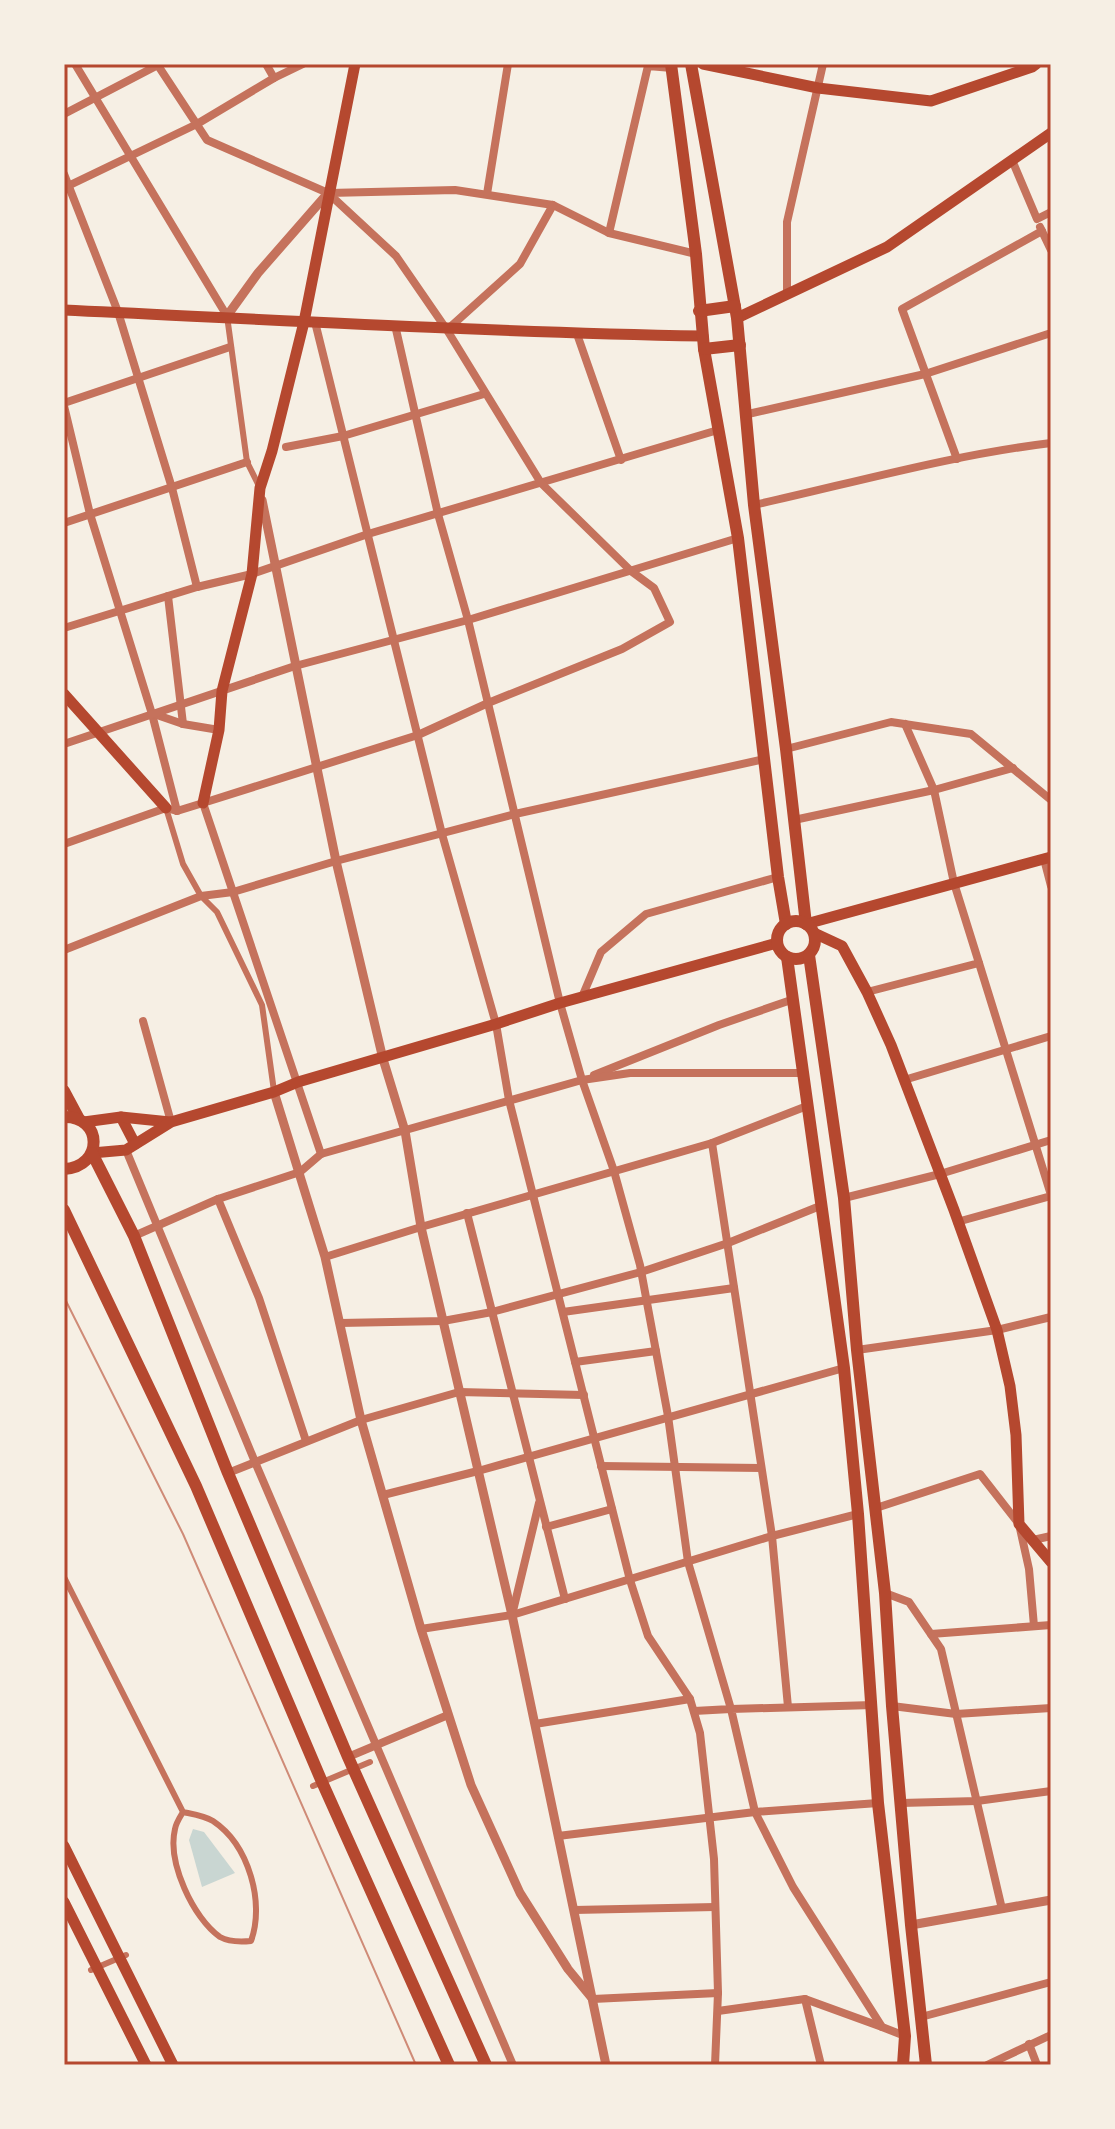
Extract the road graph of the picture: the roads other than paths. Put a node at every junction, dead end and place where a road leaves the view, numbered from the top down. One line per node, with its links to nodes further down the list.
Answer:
1 (75, 64): 15 (street)
2 (158, 64): 15 (street); 17 (street)
3 (266, 64): 13 (street)
4 (303, 64): 13 (street)
5 (355, 64): 23 (main road)
6 (508, 64): 24 (street)
7 (691, 64): 36 (main road)
8 (703, 64): 12 (main road)
9 (823, 64): 14 (street)
10 (1036, 64): 14 (main road)
11 (671, 66): 29 (street); 31 (main road)
12 (723, 66): 14 (main road)
13 (274, 78): 17 (street)
14 (818, 88): 32 (street)
15 (95, 98): 16 (street); 19 (street)
16 (64, 114)
17 (197, 124): 19 (street); 23 (street)
18 (1051, 133): 20 (main road)
19 (131, 155): 22 (street); 37 (street)
20 (1012, 160): 27 (street); 32 (main road)
21 (64, 174): 22 (street)
22 (70, 185): 35 (street)
23 (328, 193): 24 (street); 37 (street); 38 (main road); 40 (street)
24 (487, 194): 25 (street)
25 (553, 205): 29 (street); 40 (street)
26 (1051, 212): 27 (street)
27 (1037, 219): 28 (street)
28 (1042, 231): 30 (street); 46 (street)
29 (609, 233): 31 (street)
30 (1051, 250)
31 (696, 254): 34 (main road)
32 (787, 295): 36 (main road)
33 (64, 310): 35 (main road)
34 (699, 311): 36 (main road); 43 (main road)
35 (118, 312): 37 (main road); 47 (street)
36 (736, 312): 44 (main road)
37 (227, 316): 38 (main road); 45 (street)
38 (309, 322): 39 (main road); 53 (street); 61 (main road)
39 (395, 325): 40 (main road); 50 (street)
40 (447, 330): 42 (main road); 48 (street)
41 (1051, 333): 46 (street)
42 (577, 334): 43 (main road); 57 (street)
43 (703, 342): 44 (main road); 52 (main road)
44 (740, 345): 51 (main road)
45 (230, 347): 47 (street); 58 (street)
46 (925, 374): 51 (street); 56 (street)
47 (138, 378): 49 (street); 60 (street)
48 (484, 394): 50 (street); 59 (street)
49 (64, 404): 63 (street)
50 (417, 414): 53 (street); 64 (street)
51 (748, 414): 62 (main road)
52 (718, 430): 57 (street); 67 (main road)
53 (343, 436): 55 (street); 66 (street)
54 (1051, 443): 56 (street)
55 (286, 447)
56 (957, 459): 62 (street)
57 (621, 460): 59 (street)
58 (247, 462): 60 (street); 61 (street)
59 (541, 483): 64 (street); 69 (street)
60 (172, 488): 63 (street); 71 (street)
61 (260, 488): 68 (street); 70 (main road)
62 (754, 505): 89 (main road)
63 (90, 514): 65 (street); 73 (street)
64 (438, 514): 66 (street); 74 (street)
65 (64, 523)
66 (368, 534): 68 (street); 76 (street)
67 (738, 538): 69 (street); 90 (main road)
68 (273, 564): 70 (street); 77 (street)
69 (631, 571): 74 (street); 80 (street)
70 (252, 574): 71 (street); 78 (main road)
71 (197, 587): 72 (street)
72 (168, 596): 73 (street); 81 (street)
73 (119, 611): 75 (street); 82 (street)
74 (468, 620): 76 (street); 80 (street)
75 (64, 628)
76 (394, 639): 77 (street); 87 (street)
77 (295, 666): 78 (street); 92 (street)
78 (222, 691): 81 (street); 85 (main road)
79 (64, 694): 86 (main road)
80 (488, 703): 87 (street); 97 (street)
81 (182, 704): 82 (street); 83 (street)
82 (152, 714): 83 (street); 86 (street); 96 (street)
83 (183, 724): 85 (street)
84 (905, 724): 89 (street); 91 (street); 93 (street)
85 (219, 730): 95 (main road)
86 (96, 732): 88 (street); 96 (main road)
87 (418, 735): 92 (street); 99 (street)
88 (64, 744)
89 (786, 749): 98 (main road)
90 (765, 759): 97 (street); 103 (main road)
91 (1013, 768): 93 (street); 94 (street)
92 (317, 769): 95 (street); 102 (street)
93 (934, 790): 98 (street); 104 (street)
94 (1051, 800)
95 (203, 803): 96 (street); 106 (street)
96 (171, 809): 100 (street); 107 (street)
97 (515, 814): 99 (street); 118 (street)
98 (794, 820): 109 (main road)
99 (442, 834): 102 (street); 120 (street)
100 (64, 844)
101 (1048, 858): 104 (main road); 105 (street)
102 (336, 861): 106 (street); 123 (street)
103 (778, 877): 108 (main road); 116 (street)
104 (954, 883): 109 (main road); 114 (street)
105 (1051, 886)
106 (233, 892): 107 (street); 127 (street)
107 (201, 896): 111 (street); 129 (street)
108 (786, 924): 109 (main road); 110 (main road)
109 (810, 928): 112 (main road); 115 (main road)
110 (777, 943): 113 (main road); 116 (main road)
111 (64, 950)
112 (809, 955): 113 (main road); 149 (main road)
113 (787, 957): 117 (main road)
114 (979, 963): 115 (street); 122 (street)
115 (867, 992): 126 (main road)
116 (582, 997): 118 (main road)
117 (794, 999): 124 (main road); 125 (street)
118 (560, 1003): 120 (main road); 125 (street)
119 (143, 1021): 135 (street)
120 (496, 1024): 123 (main road); 130 (street)
121 (1051, 1036): 122 (street)
122 (1005, 1049): 126 (street); 139 (street)
123 (383, 1059): 127 (main road); 136 (street)
124 (802, 1073): 125 (street); 131 (main road)
125 (582, 1080): 130 (street); 144 (street)
126 (904, 1080): 146 (main road)
127 (298, 1082): 129 (main road); 142 (street)
128 (64, 1091): 134 (main road)
129 (274, 1092): 135 (main road); 145 (street)
130 (509, 1100): 136 (street); 147 (street)
131 (807, 1106): 138 (street); 151 (main road)
132 (64, 1117): 134 (main road)
133 (121, 1117): 134 (main road); 135 (main road); 140 (main road)
134 (81, 1120): 141 (main road)
135 (171, 1122): 140 (main road)
136 (405, 1131): 142 (street); 156 (street)
137 (1051, 1140): 139 (street)
138 (712, 1143): 144 (street); 158 (street)
139 (1035, 1143): 146 (street); 148 (street)
140 (130, 1147): 141 (main road); 155 (street)
141 (92, 1153): 143 (main road); 157 (main road)
142 (321, 1154): 145 (street)
143 (64, 1169)
144 (614, 1171): 147 (street); 160 (street)
145 (300, 1172): 150 (street); 159 (street)
146 (940, 1174): 149 (street); 154 (main road)
147 (533, 1194): 153 (street); 162 (street)
148 (1051, 1196): 154 (street)
149 (844, 1198): 170 (main road)
150 (218, 1199): 155 (street); 181 (street)
151 (820, 1206): 158 (street); 173 (main road)
152 (64, 1210): 223 (main road)
153 (467, 1213): 156 (street); 164 (street)
154 (957, 1222): 169 (main road)
155 (156, 1227): 157 (street); 183 (street)
156 (421, 1227): 159 (street); 167 (street)
157 (134, 1236): 188 (main road)
158 (728, 1243): 160 (street); 161 (street)
159 (325, 1257): 168 (street)
160 (641, 1272): 162 (street); 163 (street)
161 (734, 1288): 163 (street); 177 (street)
162 (558, 1294): 164 (street); 165 (street)
163 (647, 1302): 165 (street); 171 (street)
164 (492, 1312): 167 (street); 175 (street)
165 (563, 1312): 172 (street)
166 (1051, 1317): 169 (street)
167 (443, 1321): 168 (street); 174 (street)
168 (340, 1323): 179 (street)
169 (997, 1330): 170 (street); 194 (main road)
170 (857, 1350): 191 (main road)
171 (656, 1351): 172 (street); 178 (street)
172 (575, 1362): 176 (street)
173 (844, 1368): 177 (street); 193 (main road)
174 (459, 1392): 175 (street); 179 (street); 187 (street)
175 (512, 1392): 176 (street); 182 (street)
176 (584, 1395): 180 (street)
177 (750, 1395): 178 (street); 186 (street)
178 (668, 1416): 180 (street); 185 (street)
179 (361, 1420): 181 (street); 189 (street)
180 (594, 1437): 182 (street); 184 (street)
181 (306, 1441): 183 (street)
182 (529, 1457): 187 (street); 190 (street)
183 (255, 1462): 188 (street); 220 (street)
184 (601, 1466): 185 (street); 192 (street)
185 (675, 1467): 186 (street); 199 (street)
186 (761, 1468): 196 (street)
187 (478, 1471): 189 (street); 205 (street)
188 (228, 1473): 222 (main road)
189 (383, 1495): 208 (street)
190 (540, 1500): 195 (street); 205 (street)
191 (876, 1508): 194 (street); 203 (main road)
192 (612, 1509): 195 (street); 202 (street)
193 (858, 1514): 196 (street); 211 (main road)
194 (1019, 1524): 198 (main road); 207 (street)
195 (546, 1527): 204 (street)
196 (772, 1536): 199 (street); 213 (street)
197 (1051, 1536): 198 (street)
198 (1033, 1540): 200 (main road)
199 (688, 1562): 202 (street); 215 (street)
200 (1051, 1562)
201 (64, 1577): 228 (street)
202 (630, 1580): 204 (street); 210 (street)
203 (885, 1593): 209 (street); 212 (main road)
204 (565, 1599): 205 (street)
205 (512, 1615): 208 (street); 219 (street)
206 (1051, 1625): 207 (street)
207 (1034, 1626): 209 (street)
208 (421, 1629): 218 (street)
209 (931, 1634): 217 (street)
210 (690, 1699): 216 (street); 219 (street)
211 (873, 1705): 213 (street); 226 (main road)
212 (892, 1706): 217 (street); 227 (main road)
213 (788, 1707): 215 (street)
214 (1051, 1708): 217 (street)
215 (731, 1709): 216 (street); 229 (street)
216 (694, 1711): 230 (street)
217 (956, 1714): 225 (street)
218 (448, 1715): 220 (street); 243 (street)
219 (535, 1724): 231 (street)
220 (376, 1746): 222 (street); 255 (street)
221 (370, 1762): 222 (street)
222 (351, 1763): 223 (street); 254 (main road)
223 (317, 1784): 253 (main road)
224 (1051, 1791): 225 (street)
225 (977, 1801): 227 (street); 236 (street)
226 (878, 1803): 229 (street); 249 (main road)
227 (901, 1803): 238 (main road)
228 (183, 1812): 228 (street)
229 (755, 1812): 230 (street); 247 (street)
230 (710, 1817): 231 (street); 235 (street)
231 (558, 1836): 237 (street)
232 (64, 1846): 239 (main road)
233 (1051, 1900): 236 (street)
234 (64, 1902): 240 (main road)
235 (715, 1907): 237 (street); 242 (street)
236 (1002, 1909): 238 (street)
237 (574, 1910): 243 (street)
238 (911, 1925): 246 (main road)
239 (123, 1956): 240 (street); 252 (main road)
240 (94, 1969): 251 (main road)
241 (1051, 1982): 246 (street)
242 (718, 1993): 243 (street); 245 (street)
243 (593, 1999): 256 (street)
244 (805, 1999): 245 (street); 247 (street); 258 (street)
245 (718, 2011): 257 (street)
246 (921, 2017): 260 (main road)
247 (882, 2027): 249 (street)
248 (1051, 2035): 250 (street)
249 (905, 2036): 259 (main road)
250 (1029, 2044): 261 (street); 262 (street)
251 (146, 2065)
252 (173, 2065)
253 (449, 2065)
254 (486, 2065)
255 (513, 2065)
256 (606, 2065)
257 (715, 2065)
258 (821, 2065)
259 (903, 2065)
260 (926, 2065)
261 (987, 2065)
262 (1037, 2065)

